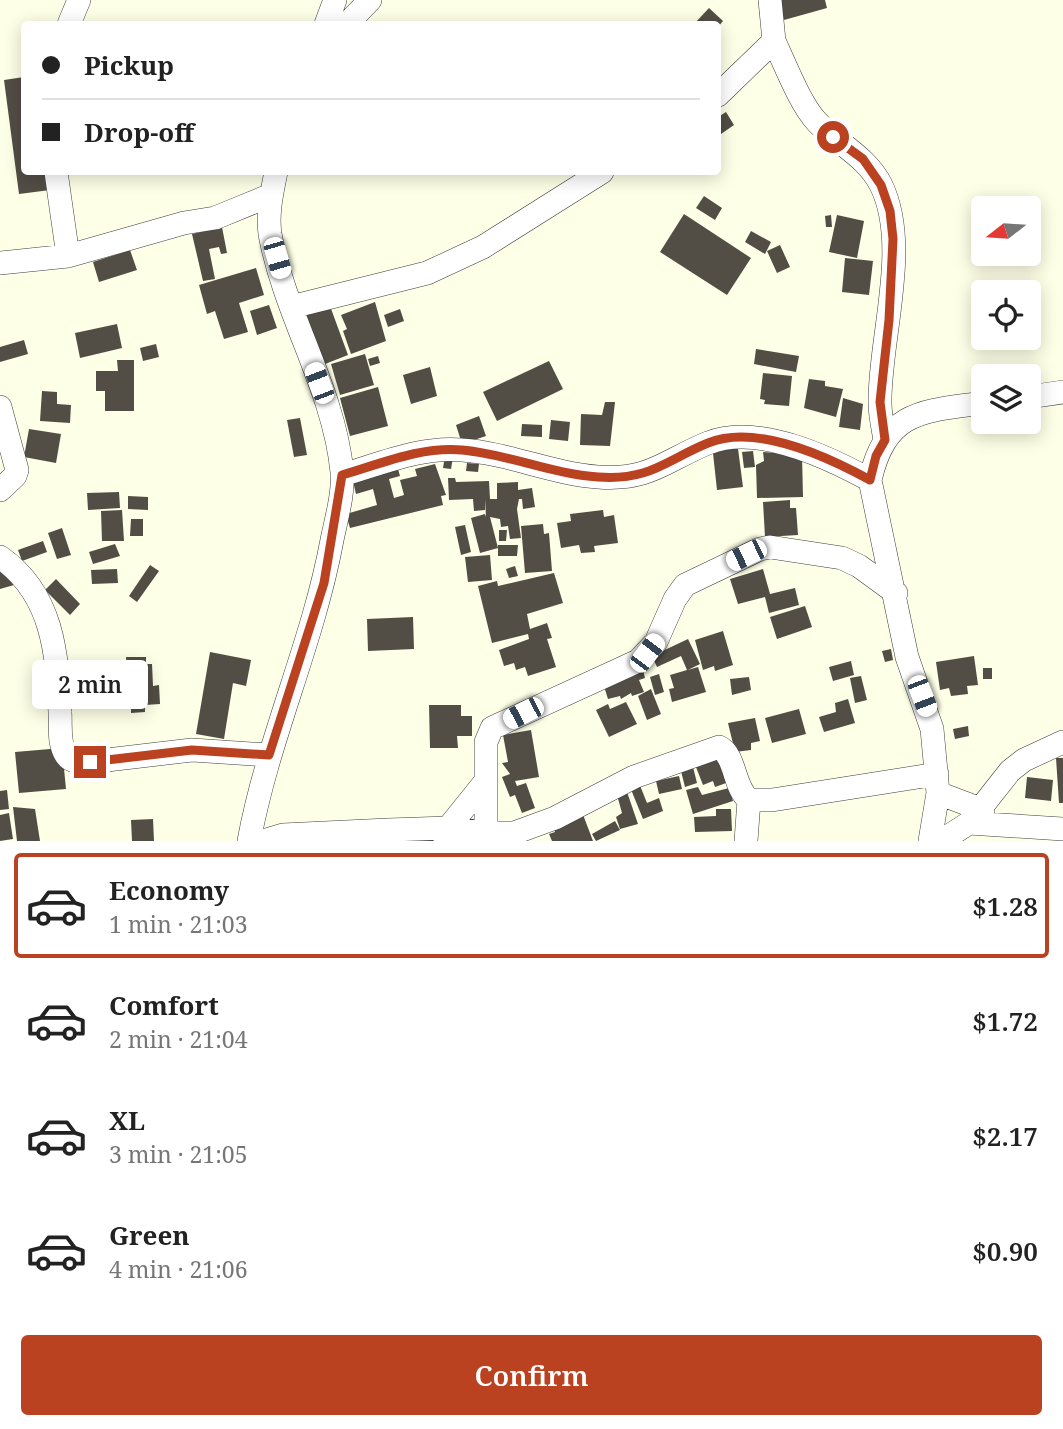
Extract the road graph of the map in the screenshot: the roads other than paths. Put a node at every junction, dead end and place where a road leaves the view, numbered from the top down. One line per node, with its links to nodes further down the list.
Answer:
1 (79, 0): 5 (street)
2 (335, 0): 6 (street)
3 (370, 0): 7 (street)
4 (770, 0): 8 (street)
5 (70, 21)
6 (327, 21)
7 (351, 21)
8 (774, 41): 9 (street); 21 (street)
9 (721, 92)
10 (56, 175): 14 (street)
11 (275, 175): 13 (street)
12 (597, 175): 16 (street)
13 (271, 195): 14 (street); 16 (street)
14 (68, 256): 15 (street)
15 (0, 263)
16 (291, 307): 22 (street)
17 (1063, 392): 18 (street)
18 (1041, 395)
19 (971, 406): 21 (street)
20 (0, 407): 24 (street)
21 (885, 440): 23 (street)
22 (342, 475): 23 (street); 28 (street)
23 (870, 480): 26 (street)
24 (0, 490)
25 (0, 557): 28 (street)
26 (896, 593): 29 (street); 30 (street)
27 (1063, 742): 32 (street)
28 (269, 755): 36 (street)
29 (485, 782): 34 (street); 35 (street)
30 (938, 784): 31 (street); 32 (street); 39 (street)
31 (749, 800): 34 (street); 38 (street)
32 (976, 816): 33 (street); 40 (street)
33 (1063, 830)
34 (486, 834): 35 (street)
35 (446, 835): 37 (street)
36 (249, 841)
37 (263, 841)
38 (746, 841)
39 (930, 841)
40 (941, 841)

